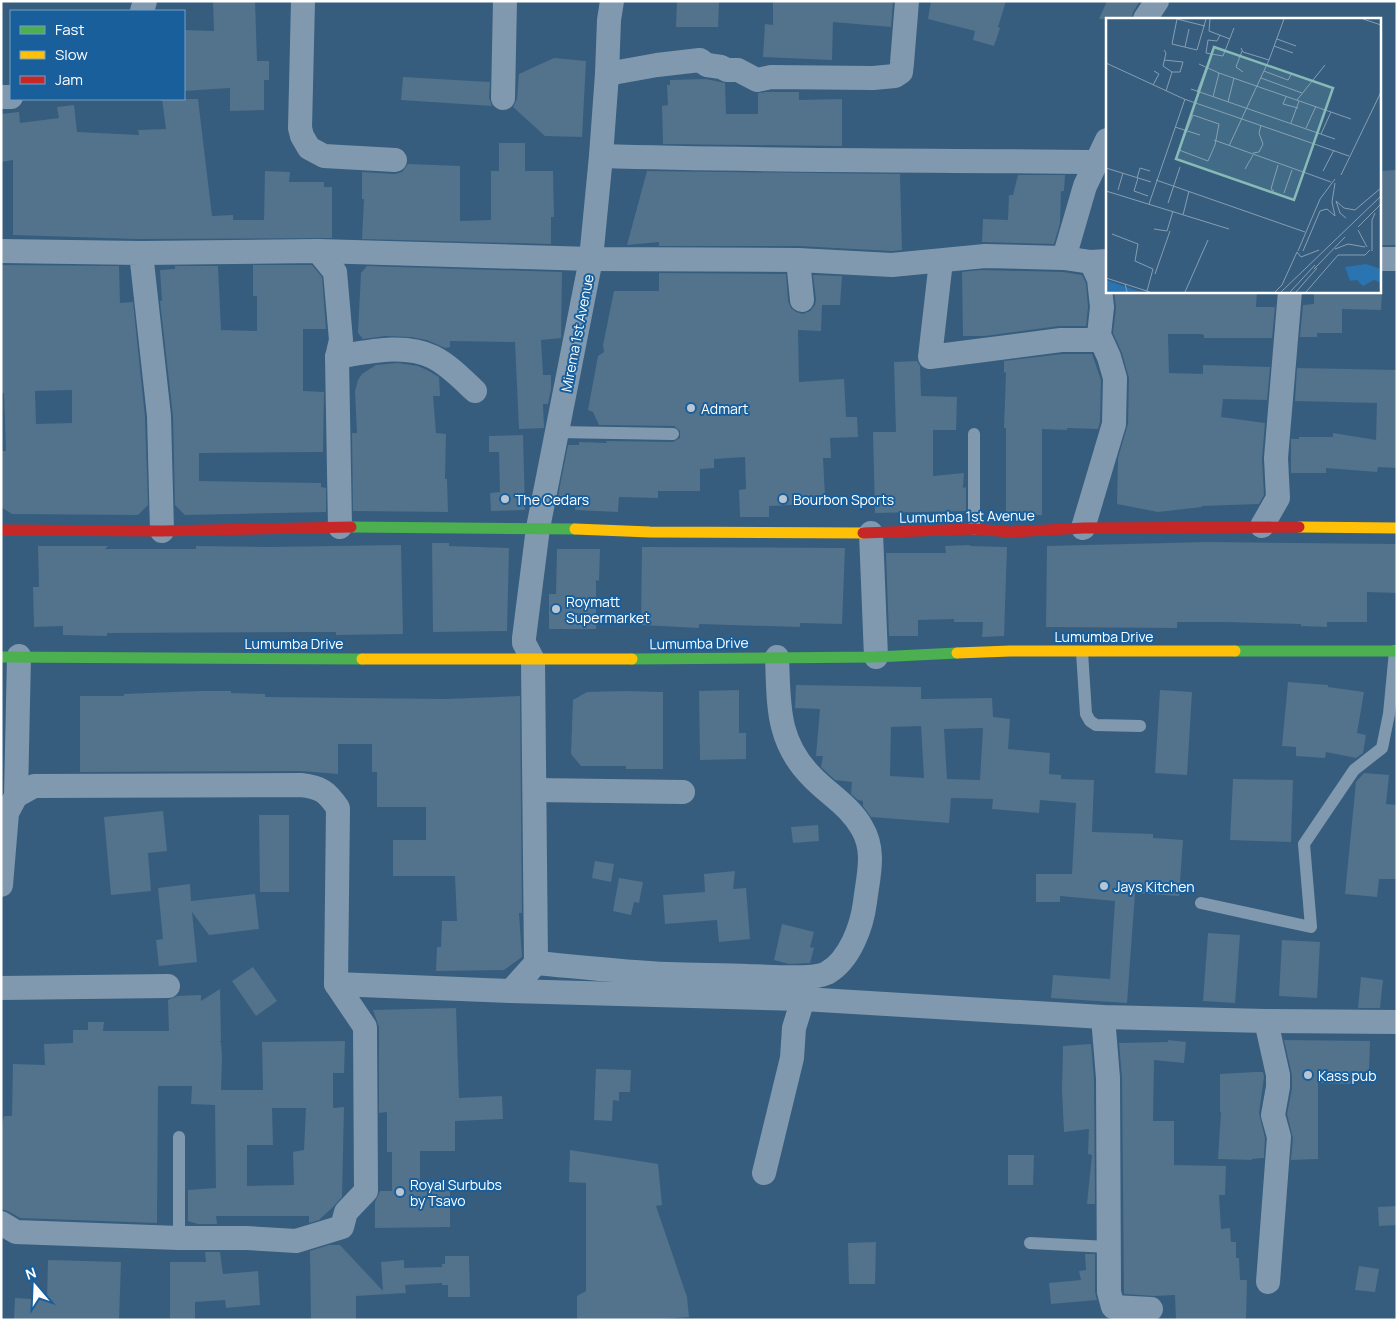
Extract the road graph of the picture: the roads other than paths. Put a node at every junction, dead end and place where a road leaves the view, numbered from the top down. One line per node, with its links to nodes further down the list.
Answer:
1 (303, 1): 11 (street)
2 (505, 1): 8 (street)
3 (612, 1): 7 (street, Mirema 1st Avenue)
4 (907, 1): 7 (street)
5 (1157, 1): 6 (street)
6 (1146, 18)
7 (607, 74): 10 (street, Mirema 1st Avenue)
8 (502, 98)
9 (1106, 142): 12 (street)
10 (601, 156): 12 (street); 17 (street, Mirema 1st Avenue)
11 (395, 160)
12 (1096, 162): 16 (street)
13 (1, 251): 15 (street)
14 (318, 251): 15 (street); 17 (street); 26 (street)
15 (141, 253): 38 (street)
16 (1064, 258): 21 (street); 22 (street)
17 (592, 259): 20 (street); 28 (street, Mirema 1st Avenue)
18 (1380, 259): 19 (street)
19 (1397, 259)
20 (798, 260): 21 (street); 24 (street)
21 (941, 261): 25 (street)
22 (1099, 262): 25 (street)
23 (1290, 292): 31 (street)
24 (802, 300)
25 (1100, 340): 35 (street)
26 (337, 357): 27 (street); 32 (street)
27 (475, 391)
28 (557, 432): 29 (lane); 33 (street, Mirema 1st Avenue)
29 (673, 434)
30 (974, 434): 34 (lane)
31 (1262, 526): 35 (street, Lumumba 1st Avenue); 36 (street, Lumumba 1st Avenue)
32 (340, 527): 33 (street, Lumumba 1st Avenue); 38 (street, Lumumba 1st Avenue)
33 (538, 528): 39 (street, Lumumba 1st Avenue); 45 (street, Mirema 1st Avenue)
34 (974, 528): 35 (street, Lumumba 1st Avenue); 39 (street, Lumumba 1st Avenue)
35 (1083, 528)
36 (1397, 528)
37 (1, 530): 38 (street, Lumumba 1st Avenue)
38 (162, 531)
39 (871, 533): 44 (street)
40 (1396, 651): 41 (street, Lumumba Drive); 51 (lane)
41 (1082, 652): 44 (street, Lumumba Drive); 46 (lane)
42 (10, 657): 45 (street, Lumumba Drive); 49 (street)
43 (778, 657): 44 (street, Lumumba Drive); 45 (street, Lumumba Drive); 52 (street)
44 (876, 657)
45 (533, 660): 47 (street)
46 (1140, 726)
47 (535, 790): 48 (street); 52 (street)
48 (683, 792)
49 (16, 796): 50 (street); 53 (street)
50 (1, 886)
51 (1201, 904)
52 (536, 963): 56 (street)
53 (336, 984): 56 (street); 64 (street)
54 (168, 986): 55 (street)
55 (1, 988)
56 (511, 992): 57 (street)
57 (803, 999): 58 (street); 62 (street)
58 (1103, 1017): 59 (street); 66 (street)
59 (1266, 1021): 60 (street); 67 (street)
60 (1397, 1022)
61 (179, 1137): 64 (lane)
62 (764, 1173)
63 (1, 1223): 64 (street)
64 (179, 1238)
65 (1030, 1243): 66 (lane)
66 (1108, 1247): 68 (street)
67 (1268, 1282)
68 (1151, 1309)

